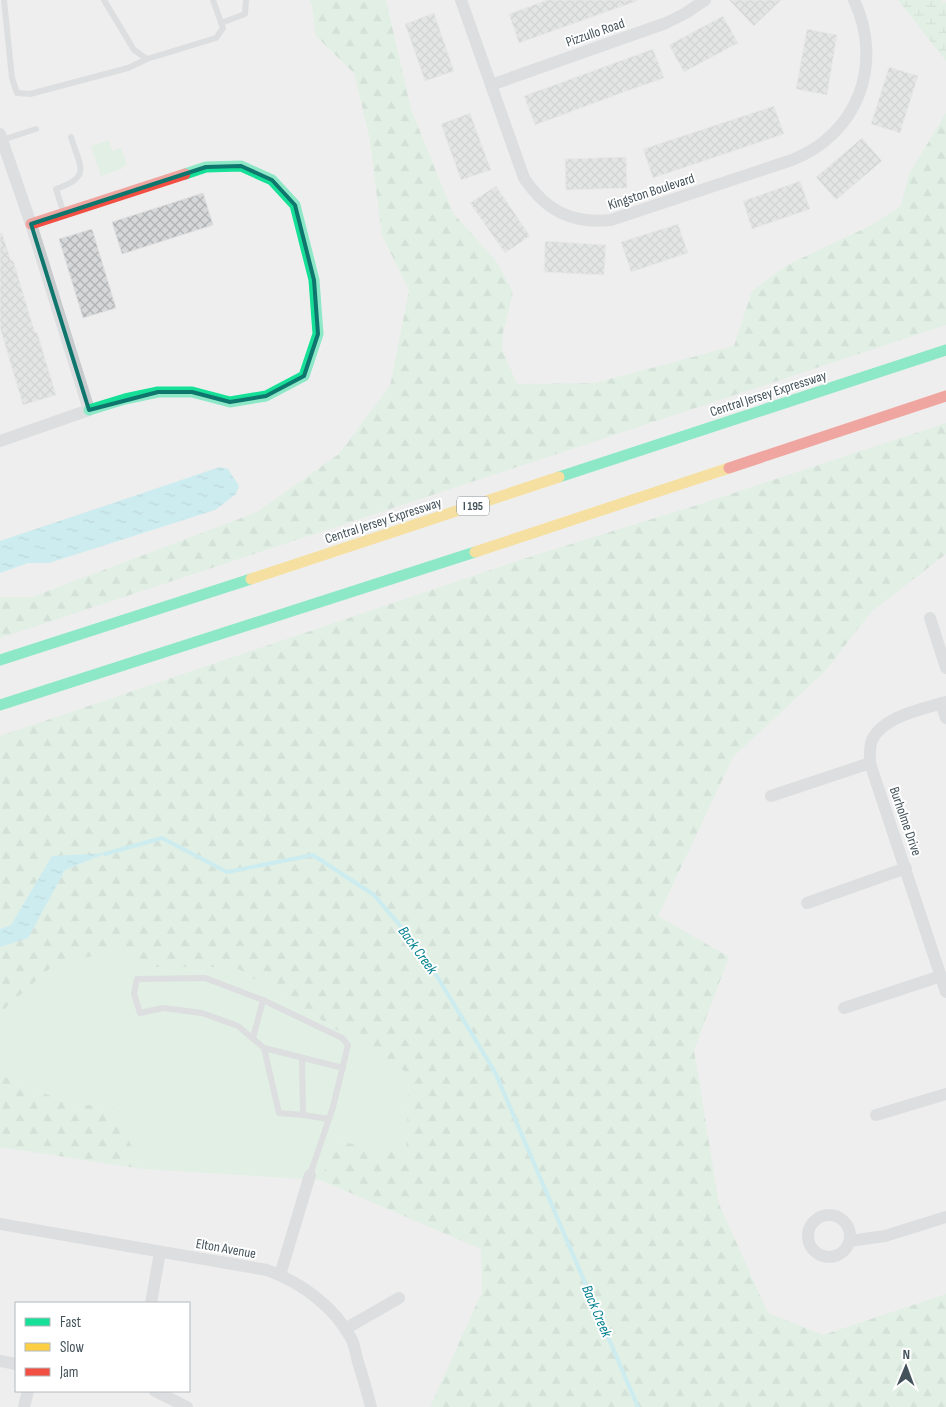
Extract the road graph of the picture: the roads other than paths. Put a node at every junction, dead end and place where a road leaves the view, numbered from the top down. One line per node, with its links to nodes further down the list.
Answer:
1 (4, 0): 9 (lane)
2 (104, 0): 9 (lane)
3 (213, 0): 8 (lane)
4 (246, 0): 8 (lane)
5 (461, 0): 10 (street, Kingston Boulevard)
6 (706, 0): 10 (street, Pizzullo Road)
7 (854, 0): 10 (street, Kingston Boulevard)
8 (221, 23): 9 (lane)
9 (147, 59)
10 (491, 85)
11 (36, 129): 13 (lane)
12 (71, 137): 14 (lane)
13 (1, 138): 15 (street)
14 (64, 214): 15 (main road); 18 (main road)
15 (31, 224): 18 (street)
16 (946, 350): 21 (main road, Central Jersey Expressway / I 195)
17 (946, 396): 24 (main road)
18 (89, 410): 19 (street)
19 (0, 440)
20 (930, 618): 22 (street)
21 (0, 660)
22 (946, 668)
23 (944, 702): 25 (street); 26 (street, Burholme Drive)
24 (0, 705)
25 (946, 718)
26 (870, 763): 27 (street); 28 (street, Burholme Drive)
27 (771, 796)
28 (906, 868): 29 (street); 30 (street, Burholme Drive)
29 (807, 903)
30 (941, 976): 31 (street, Burholme Drive); 33 (street)
31 (946, 992)
32 (263, 1000): 34 (lane); 34 (lane); 37 (lane)
33 (844, 1008)
34 (253, 1038): 35 (lane)
35 (264, 1048): 36 (lane); 39 (lane)
36 (302, 1058): 37 (lane); 39 (lane)
37 (343, 1068): 41 (lane)
38 (946, 1094): 40 (street)
39 (303, 1115): 41 (lane)
40 (876, 1115)
41 (329, 1119): 42 (lane)
42 (310, 1176): 47 (street)
43 (946, 1217): 45 (street)
44 (0, 1224): 46 (street, Elton Avenue)
45 (850, 1241)
46 (160, 1252): 47 (street, Elton Avenue); 49 (street)
47 (280, 1275): 50 (street, Elton Avenue)
48 (398, 1298): 50 (street)
49 (151, 1302)
50 (345, 1329): 57 (street, Elton Avenue)
51 (0, 1361): 52 (street)
52 (15, 1364)
53 (28, 1392): 55 (street)
54 (157, 1392): 56 (street)
55 (24, 1407)
56 (187, 1407)
57 (371, 1407)

